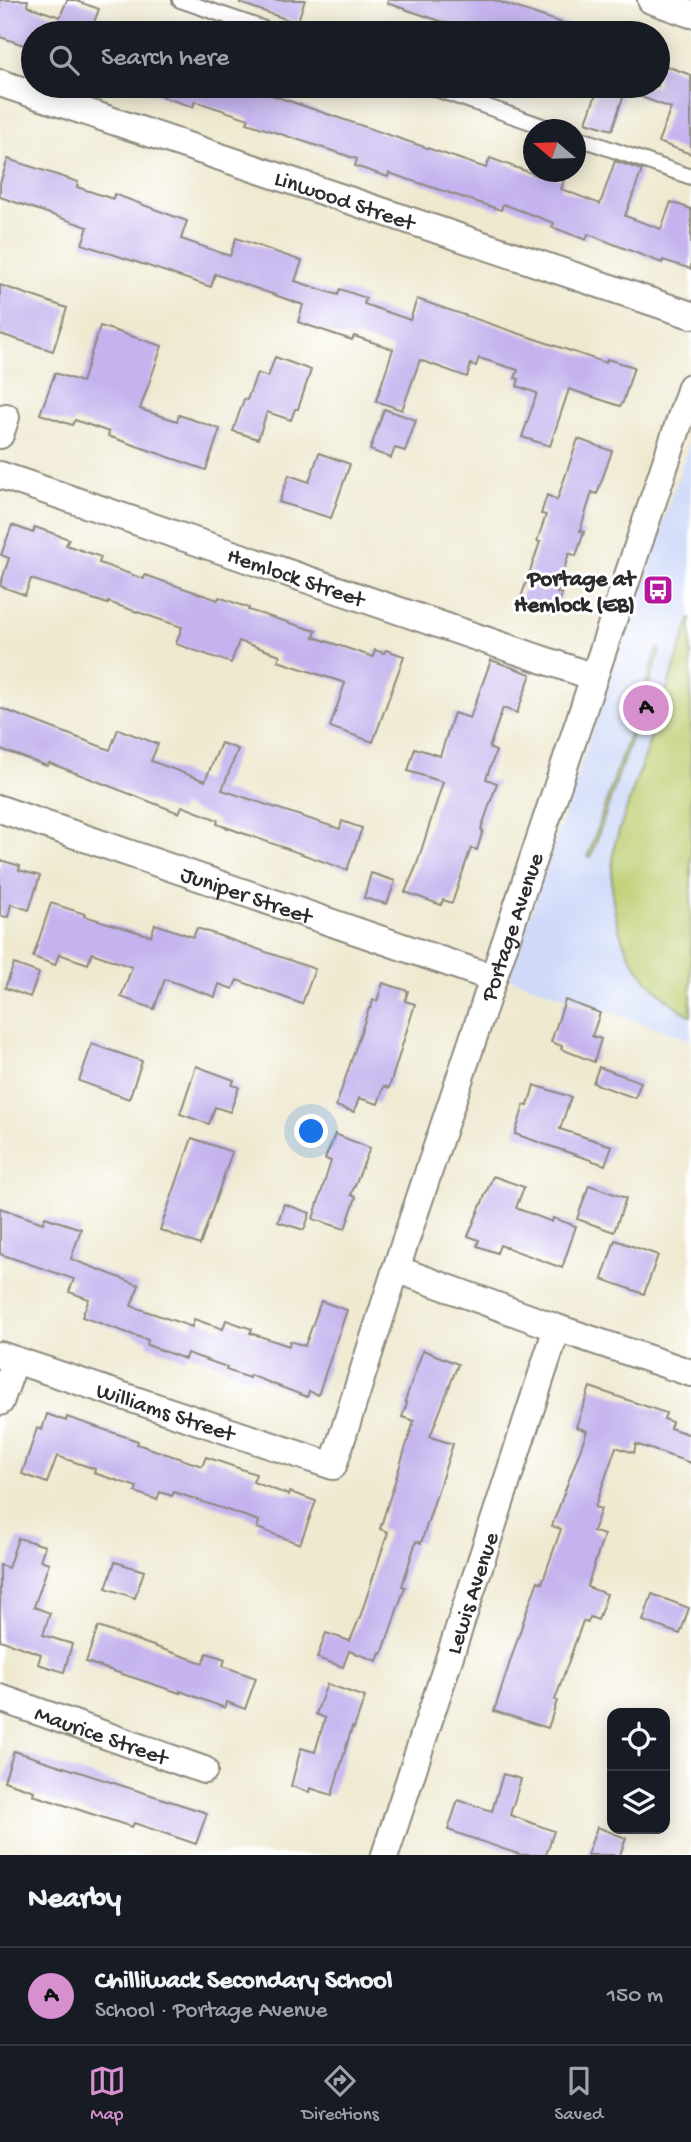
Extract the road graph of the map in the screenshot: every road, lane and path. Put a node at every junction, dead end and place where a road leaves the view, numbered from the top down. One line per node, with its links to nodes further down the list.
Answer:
1 (180, 0): 4 (lane)
2 (651, 0): 3 (street)
3 (691, 14)
4 (241, 21)
5 (0, 83): 6 (street, Linwood Street)
6 (21, 90)
7 (45, 98): 12 (street, Linwood Street)
8 (462, 98): 9 (lane)
9 (523, 119)
10 (586, 140): 11 (lane)
11 (691, 177)
12 (691, 315)
13 (691, 387): 15 (street, Portage Avenue)
14 (0, 475): 15 (street, Hemlock Street)
15 (594, 677): 17 (street, Portage Avenue)
16 (0, 808): 17 (street, Juniper Street)
17 (493, 978): 18 (street, Portage Avenue)
18 (396, 1269): 19 (street); 23 (street, Portage Avenue)
19 (557, 1328): 21 (street); 26 (street, Lewis Avenue)
20 (7, 1357): 22 (street); 23 (street, Williams Street)
21 (691, 1373)
22 (0, 1402)
23 (332, 1466)
24 (0, 1698): 25 (street, Maurice Street)
25 (204, 1770)
26 (385, 1855)

